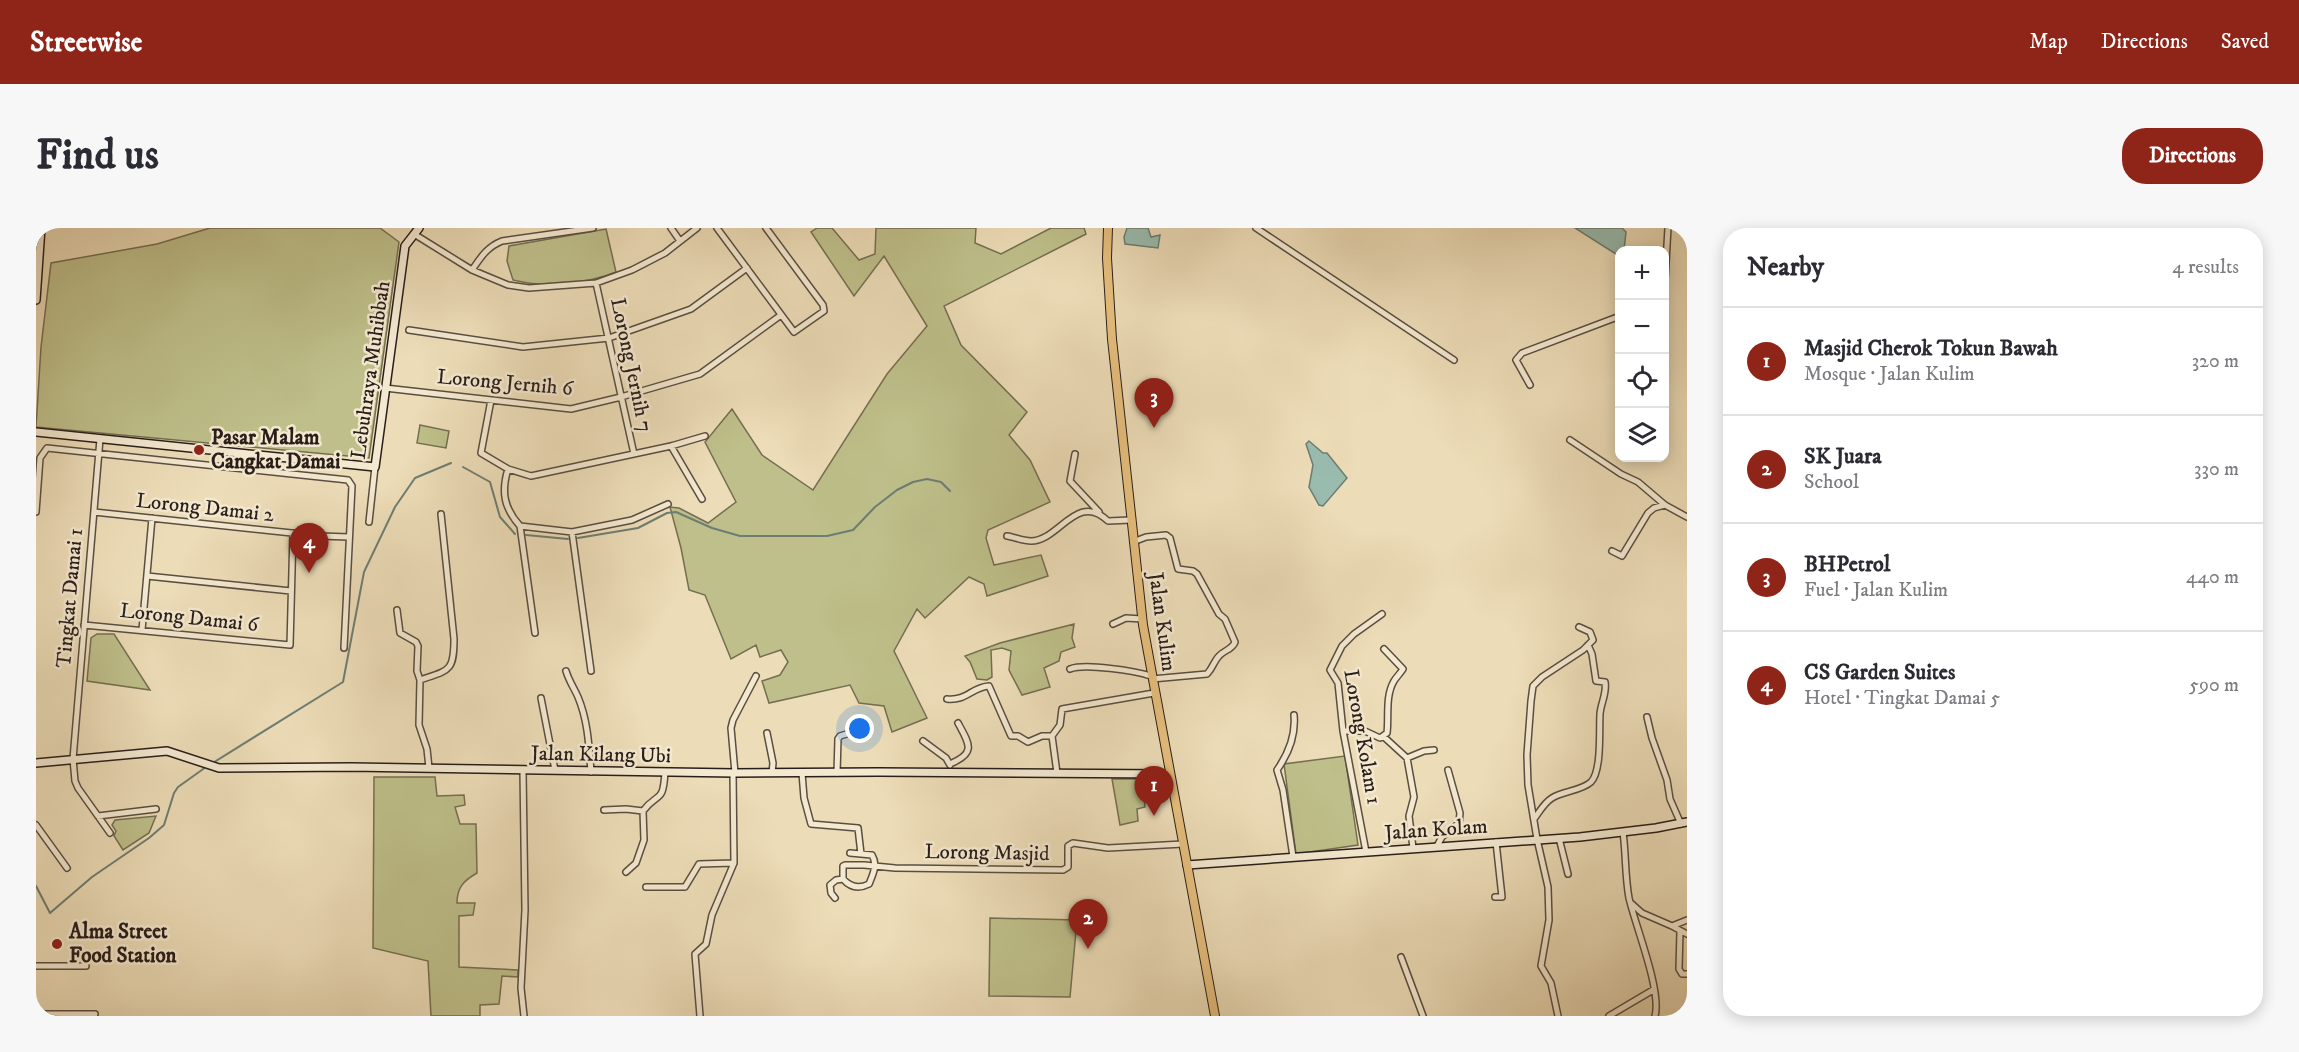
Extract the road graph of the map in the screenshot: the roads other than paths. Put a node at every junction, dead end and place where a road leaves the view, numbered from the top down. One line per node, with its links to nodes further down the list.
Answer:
1 (41, 228): 16 (street)
2 (593, 228): 14 (street)
3 (671, 228): 11 (street)
4 (697, 228): 11 (street)
5 (717, 228): 13 (street)
6 (766, 228): 17 (street)
7 (1108, 228): 45 (main road, Jalan Kulim)
8 (1256, 228): 21 (street)
9 (1668, 228): 12 (street)
10 (417, 231): 14 (street); 23 (street, Lebuhraya Muhibbah)
11 (680, 241): 15 (street)
12 (1667, 246)
13 (747, 268): 17 (street); 20 (street)
14 (472, 270): 15 (street)
15 (596, 283): 20 (street, Lorong Jernih 7)
16 (36, 300)
17 (781, 315): 24 (street, Lorong Jernih 6)
18 (1615, 318): 22 (street)
19 (409, 330): 20 (street)
20 (609, 338): 24 (street, Lorong Jernih 7)
21 (1454, 360)
22 (1530, 385)
23 (385, 388): 25 (street, Lorong Jernih 6); 34 (street, Lebuhraya Muhibbah)
24 (621, 397): 25 (street, Lorong Jernih 6); 32 (street, Lorong Jernih 7)
25 (491, 400): 35 (street, Lorong Jernih 7)
26 (36, 432): 28 (street)
27 (705, 436): 30 (street, Lorong Jernih 7)
28 (100, 439): 31 (street, Tingkat Damai 1); 34 (street)
29 (1570, 440): 38 (street)
30 (671, 446): 32 (street, Lorong Jernih 7); 36 (street)
31 (99, 454): 39 (street); 40 (street, Tingkat Damai 1); 51 (street)
32 (634, 454): 35 (street, Lorong Jernih 7)
33 (1075, 454): 41 (street)
34 (375, 467): 46 (street, Lebuhraya Muhibbah)
35 (508, 469): 47 (street)
36 (702, 499)
37 (668, 504): 48 (street)
38 (1665, 505): 43 (street); 53 (street)
39 (36, 512)
40 (94, 512): 44 (street, Lorong Damai 2); 60 (street, Tingkat Damai 1)
41 (1098, 512): 45 (street); 50 (street)
42 (441, 514): 72 (street)
43 (1687, 517)
44 (152, 518): 49 (street, Lorong Damai 2); 54 (street)
45 (1131, 520): 52 (main road, Jalan Kulim)
46 (369, 522)
47 (520, 526): 48 (street); 63 (street)
48 (572, 532): 69 (street)
49 (293, 533): 51 (street, Lorong Damai 2); 55 (street)
50 (1008, 536)
51 (349, 537): 65 (street)
52 (1133, 542): 58 (main road, Jalan Kulim); 71 (street)
53 (1612, 551)
54 (147, 576): 55 (street); 62 (street)
55 (291, 591): 62 (street, Lorong Damai 6)
56 (397, 610): 72 (street)
57 (1382, 614): 80 (street, Lorong Kolam 1)
58 (1142, 619): 59 (street); 71 (main road, Jalan Kulim)
59 (1113, 624)
60 (84, 625): 62 (street, Lorong Damai 6); 87 (street, Tingkat Damai 1)
61 (1579, 627): 64 (street)
62 (142, 630)
63 (535, 633)
64 (1588, 645): 107 (street); 107 (street)
65 (344, 648)
66 (1384, 649): 83 (street)
67 (1070, 669): 71 (street)
68 (566, 671): 94 (street)
69 (591, 671)
70 (756, 676): 96 (street)
71 (1152, 678): 73 (main road, Jalan Kulim)
72 (420, 680): 90 (street)
73 (1154, 693): 82 (street); 102 (main road, Jalan Kulim)
74 (541, 698): 91 (street)
75 (947, 699): 82 (street)
76 (1294, 715): 121 (street)
77 (1647, 717): 108 (street)
78 (958, 723): 89 (street)
79 (866, 728): 99 (street)
80 (1343, 731): 83 (street); 118 (street, Lorong Kolam 1)
81 (766, 733): 97 (street)
82 (1052, 736): 101 (street)
83 (1384, 737): 86 (street)
84 (923, 741): 89 (street)
85 (1434, 750): 86 (street)
86 (1407, 758): 117 (street)
87 (73, 759): 88 (street, Jalan Kilang Ubi); 90 (street, Jalan Kilang Ubi); 106 (street, Tingkat Damai 1)
88 (36, 763)
89 (950, 764): 100 (street)
90 (429, 768): 93 (street, Jalan Kilang Ubi)
91 (555, 770): 93 (street, Jalan Kilang Ubi); 94 (street, Jalan Kilang Ubi)
92 (1448, 770): 116 (street)
93 (523, 771): 145 (street)
94 (591, 772): 95 (street, Jalan Kilang Ubi)
95 (665, 772): 96 (street, Jalan Kilang Ubi); 105 (street)
96 (734, 773): 97 (street, Jalan Kilang Ubi); 122 (street)
97 (772, 773): 98 (street, Jalan Kilang Ubi)
98 (802, 773): 99 (street, Jalan Kilang Ubi); 120 (street)
99 (837, 773): 100 (street, Jalan Kilang Ubi)
100 (952, 773): 101 (street, Jalan Kilang Ubi)
101 (1057, 773): 102 (street, Jalan Kilang Ubi)
102 (1170, 774): 115 (main road, Jalan Kulim)
103 (156, 808): 106 (street)
104 (604, 810): 105 (street)
105 (643, 811): 126 (street)
106 (98, 816): 111 (street, Tingkat Damai 1)
107 (1534, 819): 113 (street)
108 (1684, 823): 110 (street, Jalan Kolam)
109 (36, 825): 125 (street)
110 (1623, 832): 112 (street, Jalan Kolam); 132 (street)
111 (110, 833)
112 (1559, 838): 113 (street, Jalan Kolam); 127 (street)
113 (1537, 839): 114 (street, Jalan Kolam); 148 (street)
114 (1496, 842): 116 (street, Jalan Kolam); 130 (street)
115 (1183, 844): 123 (main road, Jalan Kulim); 124 (street, Lorong Masjid)
116 (1437, 846): 117 (street, Jalan Kolam)
117 (1413, 848): 118 (street, Jalan Kolam)
118 (1366, 852): 121 (street, Jalan Kolam)
119 (850, 853): 120 (street)
120 (861, 854): 124 (street)
121 (1293, 857): 123 (street, Jalan Kolam)
122 (734, 863): 129 (street); 146 (street)
123 (1187, 865): 144 (main road, Jalan Kulim)
124 (875, 867): 128 (street); 128 (street)
125 (67, 868)
126 (626, 872)
127 (1568, 874)
128 (843, 879): 131 (street)
129 (646, 887)
130 (1495, 897)
131 (835, 898)
132 (1631, 902): 134 (street); 141 (street)
133 (1687, 920): 134 (street)
134 (1672, 926): 135 (street)
135 (1680, 931): 136 (street); 140 (street)
136 (1687, 934)
137 (1401, 957): 147 (street)
138 (36, 966): 139 (street)
139 (86, 966)
140 (1687, 974)
141 (1653, 990): 149 (street); 150 (street)
142 (36, 1014): 143 (street)
143 (95, 1014)
144 (1214, 1015)
145 (524, 1016)
146 (700, 1016)
147 (1423, 1016)
148 (1558, 1016)
149 (1610, 1016)
150 (1655, 1016)

